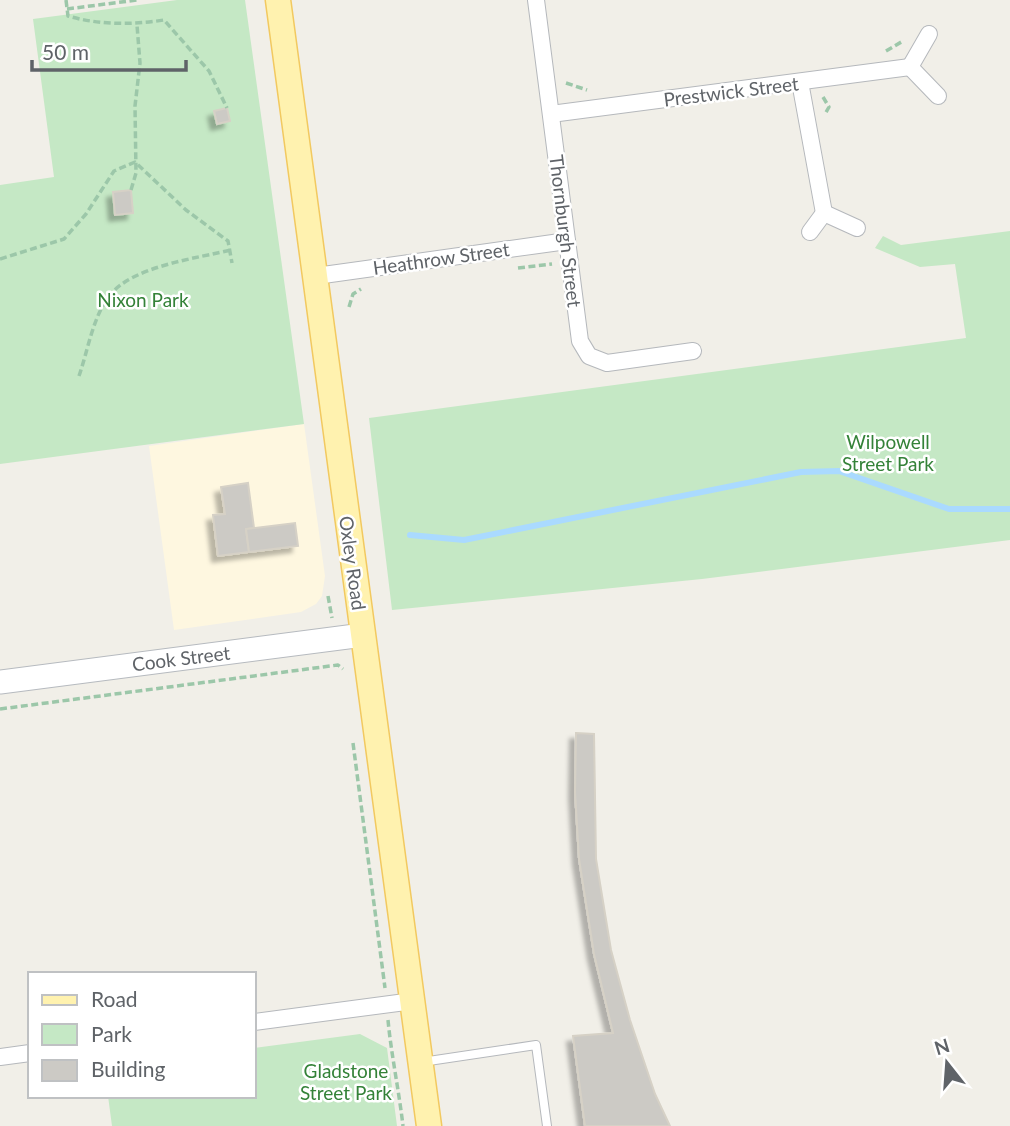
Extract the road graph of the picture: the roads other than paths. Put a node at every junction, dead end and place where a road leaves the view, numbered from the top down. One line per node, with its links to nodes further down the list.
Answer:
1 (278, 0): 12 (main road, Oxley Road)
2 (536, 0): 7 (street, Thornburgh Street)
3 (929, 34): 4 (street)
4 (910, 67): 5 (street, Prestwick Street); 6 (street)
5 (800, 82): 7 (street, Prestwick Street); 8 (street)
6 (938, 96)
7 (551, 114): 11 (street, Thornburgh Street)
8 (824, 213): 9 (street); 10 (street)
9 (857, 228)
10 (810, 232)
11 (567, 241): 12 (street, Heathrow Street); 13 (street, Thornburgh Street)
12 (316, 276): 14 (main road, Oxley Road)
13 (693, 351)
14 (363, 635): 15 (street, Cook Street); 16 (main road, Oxley Road)
15 (0, 682)
16 (413, 1001): 17 (street); 20 (main road, Oxley Road)
17 (256, 1022)
18 (28, 1053): 19 (street)
19 (0, 1057)
20 (421, 1062): 21 (main road, Oxley Road); 22 (lane)
21 (429, 1126)
22 (547, 1126)

